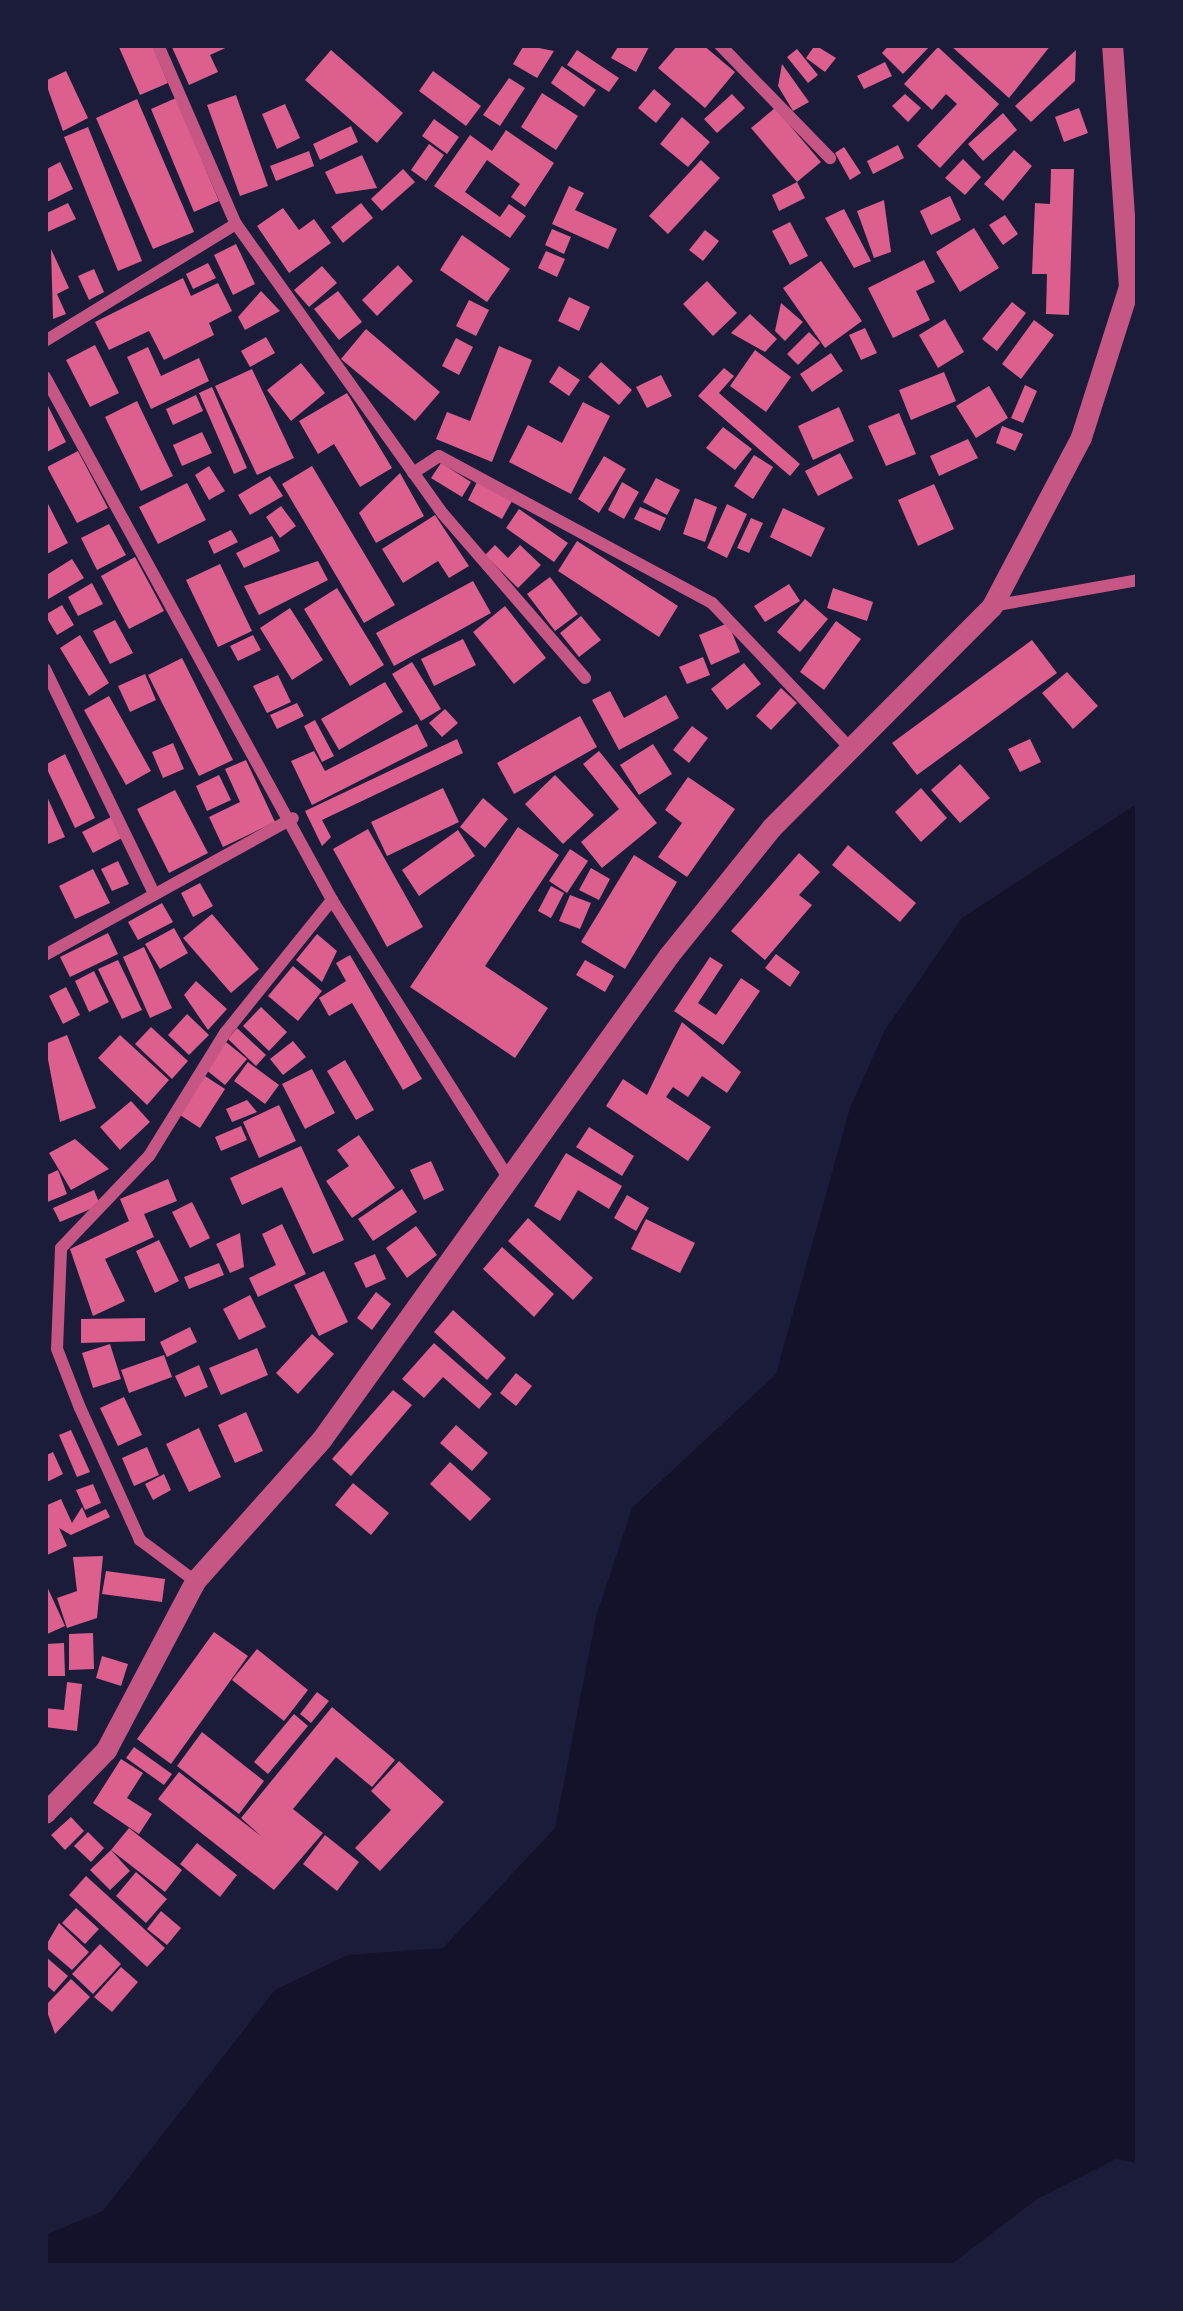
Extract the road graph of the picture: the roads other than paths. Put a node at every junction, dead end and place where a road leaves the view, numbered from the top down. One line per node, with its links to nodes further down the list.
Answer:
1 (158, 45): 5 (street)
2 (720, 45): 4 (street)
3 (1112, 45): 10 (street)
4 (830, 158)
5 (236, 224): 6 (street); 8 (street)
6 (45, 341)
7 (45, 377): 14 (street)
8 (413, 473): 12 (street); 13 (street)
9 (1138, 580): 10 (street)
10 (992, 606): 13 (street)
11 (45, 669): 15 (street)
12 (585, 678)
13 (848, 746): 18 (street)
14 (293, 818): 15 (street); 16 (street)
15 (152, 889): 17 (street)
16 (332, 900): 18 (street); 19 (street)
17 (45, 955)
18 (512, 1183): 19 (street)
19 (195, 1581): 20 (street)
20 (45, 1813)

